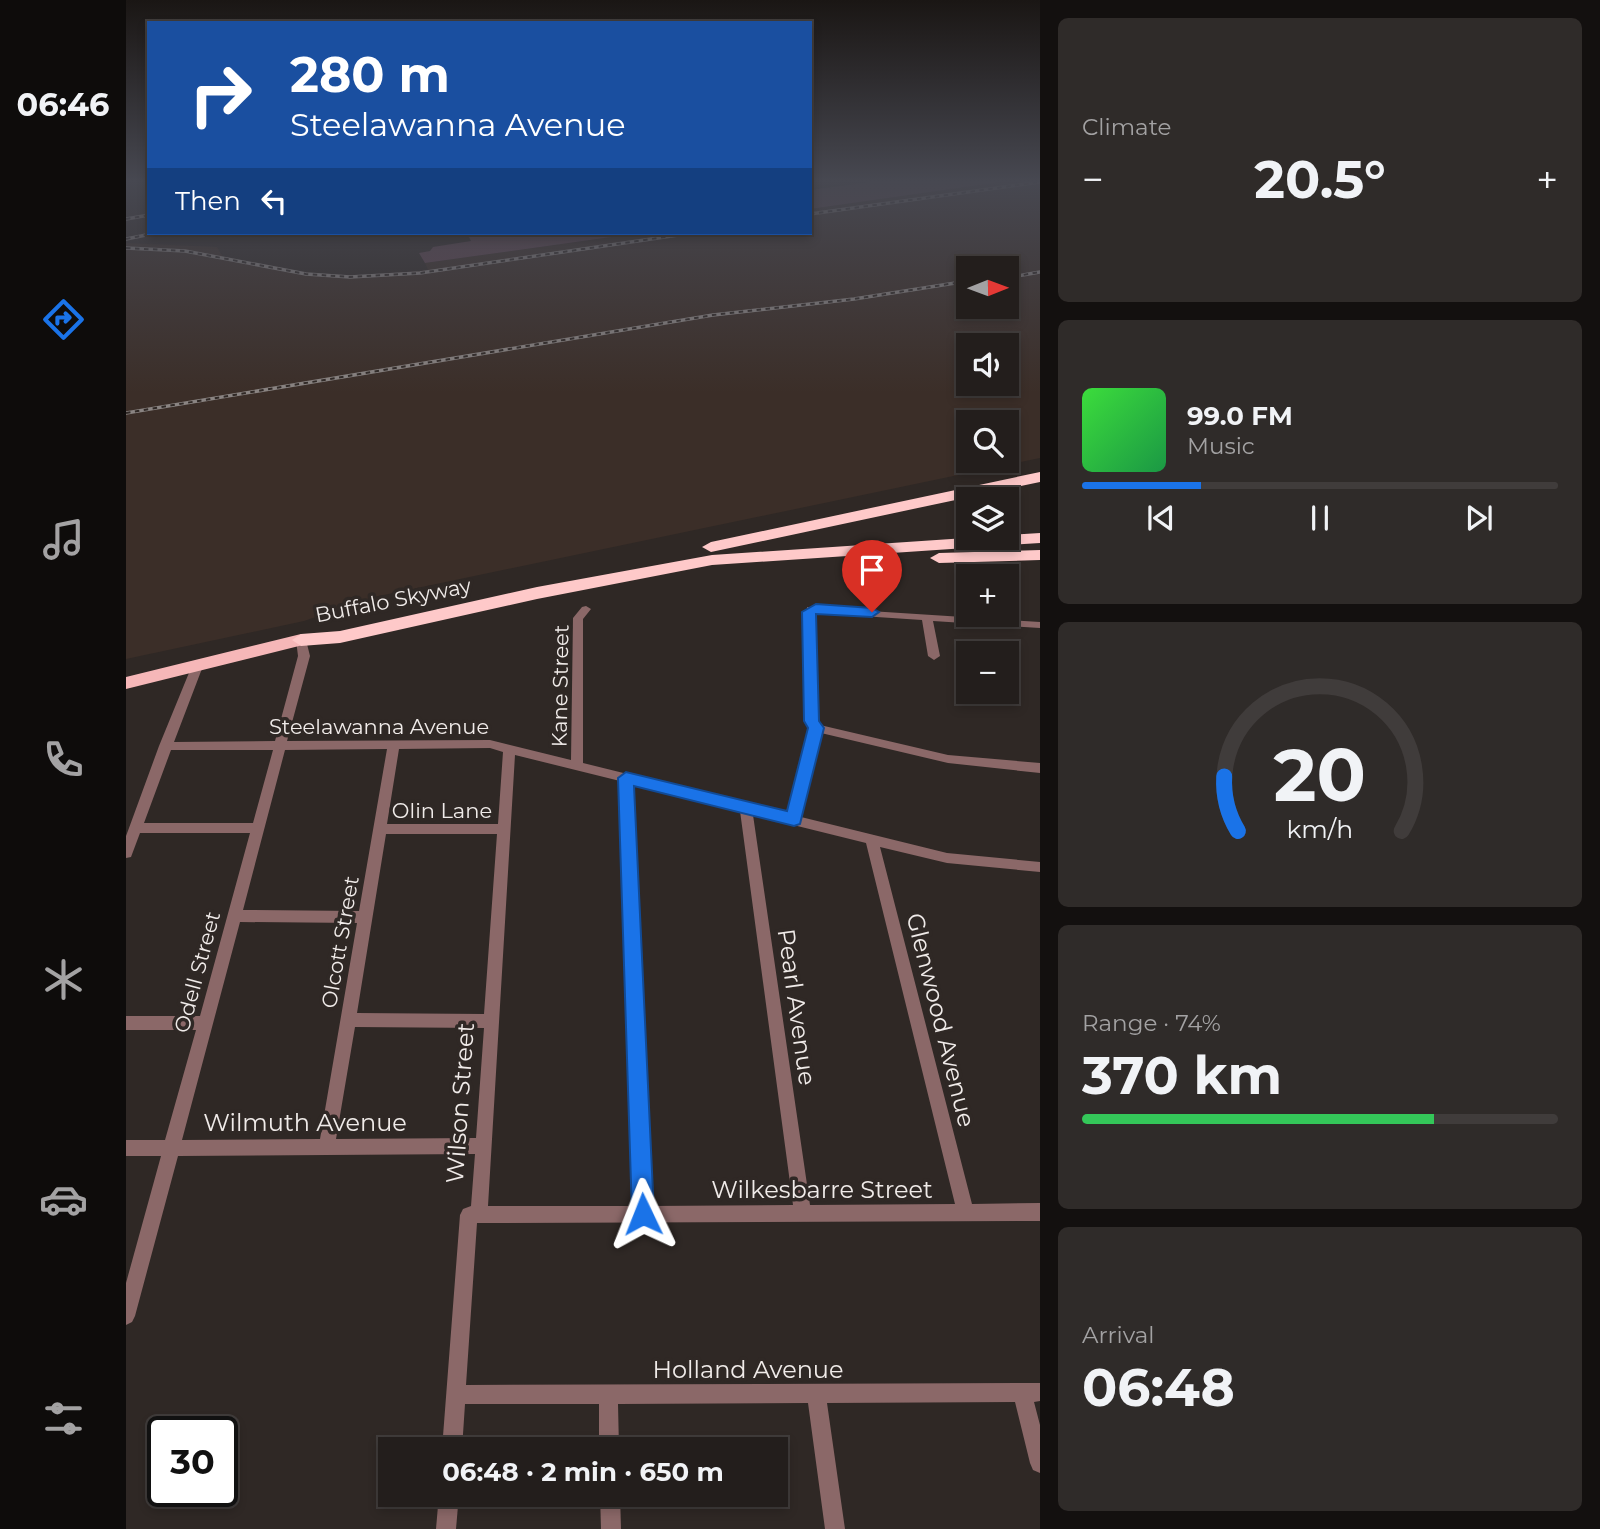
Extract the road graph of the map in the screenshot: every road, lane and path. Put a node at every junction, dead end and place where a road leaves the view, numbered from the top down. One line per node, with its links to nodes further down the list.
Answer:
1 (1040, 477): 7 (highway)
2 (1040, 530): 3 (highway)
3 (1019, 532)
4 (956, 536): 7 (highway, Buffalo Skyway)
5 (1040, 538): 8 (highway, Buffalo Skyway)
6 (1040, 555): 8 (highway)
7 (658, 559): 13 (highway, Buffalo Skyway)
8 (497, 603): 13 (highway, Buffalo Skyway)
9 (586, 609): 22 (street, Kane Street)
10 (810, 610): 11 (street); 17 (street)
11 (927, 617): 12 (street); 14 (street)
12 (1040, 625)
13 (301, 640): 15 (highway); 18 (street, Odell Street)
14 (934, 656)
15 (197, 666): 16 (highway); 20 (street)
16 (126, 682)
17 (816, 728): 23 (street); 26 (street)
18 (280, 744): 19 (street, Steelawanna Avenue); 20 (street, Steelawanna Avenue); 28 (street, Odell Street)
19 (394, 744): 21 (street, Steelawanna Avenue); 29 (street, Olcott Street)
20 (165, 746): 27 (street)
21 (509, 749): 22 (street, Steelawanna Avenue); 30 (street, Wilson Street)
22 (577, 765): 24 (street, Steelawanna Avenue)
23 (1040, 768)
24 (626, 778): 25 (street, Steelawanna Avenue); 47 (street)
25 (746, 808): 26 (street, Steelawanna Avenue); 45 (street, Pearl Avenue)
26 (794, 819): 31 (street, Steelawanna Avenue)
27 (135, 828): 28 (street); 32 (street)
28 (258, 828): 34 (street, Odell Street)
29 (381, 829): 30 (street, Olin Lane); 35 (street, Olcott Street)
30 (503, 829): 37 (street, Wilson Street)
31 (872, 839): 33 (street, Steelawanna Avenue); 46 (street, Glenwood Avenue)
32 (126, 853)
33 (1039, 870)
34 (234, 916): 35 (street); 39 (street, Odell Street)
35 (365, 917): 36 (street, Olcott Street)
36 (348, 1020): 37 (street); 42 (street, Olcott Street)
37 (491, 1021): 40 (street, Wilson Street)
38 (126, 1023): 39 (street)
39 (204, 1023): 41 (street, Odell Street)
40 (483, 1146): 42 (street, Wilmuth Avenue); 48 (street, Wilson Street)
41 (171, 1147): 42 (street, Wilmuth Avenue); 43 (street, Wilmuth Avenue); 49 (street, Odell Street)
42 (327, 1147)
43 (126, 1148)
44 (1040, 1212): 46 (street, Wilkesbarre Street)
45 (803, 1213): 46 (street, Wilkesbarre Street); 47 (street, Wilkesbarre Street)
46 (966, 1213)
47 (643, 1214): 48 (street, Wilkesbarre Street)
48 (479, 1215): 53 (street, Wilson Street)
49 (126, 1316)
50 (1031, 1392): 51 (street, Holland Avenue); 56 (street)
51 (816, 1393): 52 (street, Holland Avenue); 61 (street)
52 (608, 1394): 53 (street, Holland Avenue); 55 (street)
53 (456, 1395): 54 (street, Wilson Street)
54 (453, 1437)
55 (609, 1437)
56 (1040, 1463)
57 (448, 1507): 59 (street)
58 (610, 1507): 60 (street)
59 (446, 1529)
60 (611, 1529)
61 (835, 1529)

